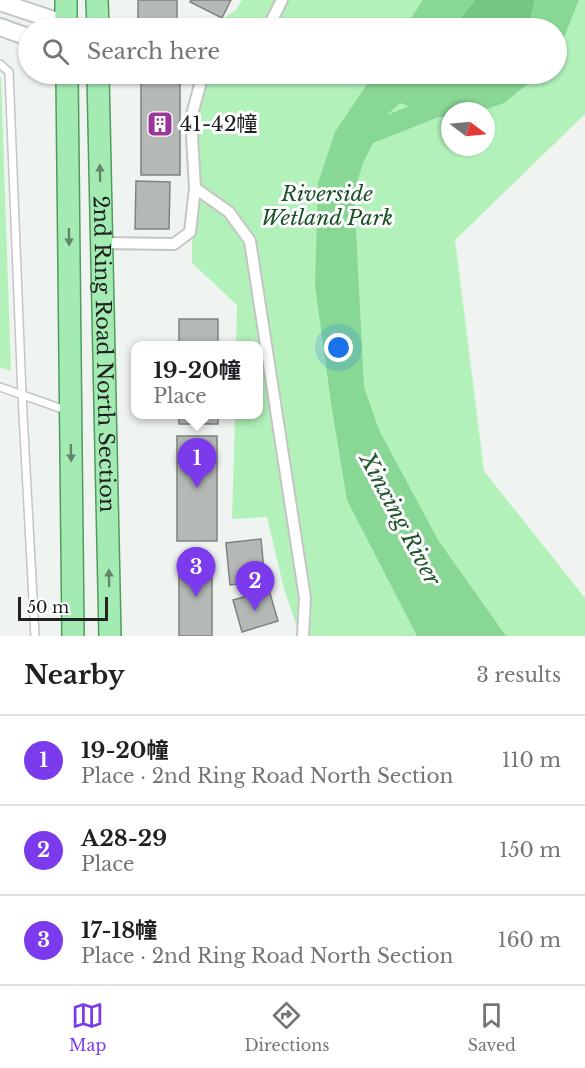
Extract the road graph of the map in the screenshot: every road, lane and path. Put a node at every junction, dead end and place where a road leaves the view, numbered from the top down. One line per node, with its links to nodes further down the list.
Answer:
1 (66, 0): 6 (main road)
2 (97, 0): 7 (main road)
3 (282, 0): 8 (street)
4 (0, 2): 5 (street)
5 (44, 18)
6 (66, 18)
7 (98, 18)
8 (273, 18)
9 (0, 27): 10 (street)
10 (18, 33)
11 (0, 64): 18 (lane)
12 (68, 84): 19 (main road, 2nd Ring Road North Section, one-way to 19)
13 (99, 84): 16 (main road, 2nd Ring Road North Section, one-way to 13)
14 (200, 84): 15 (street)
15 (195, 188): 16 (street); 23 (street)
16 (102, 243): 22 (main road, 2nd Ring Road North Section, one-way to 16)
17 (0, 387): 18 (lane)
18 (22, 394): 19 (lane); 20 (lane)
19 (70, 412): 21 (main road, 2nd Ring Road North Section, one-way to 21)
20 (35, 636)
21 (73, 636)
22 (110, 636)
23 (303, 636)

